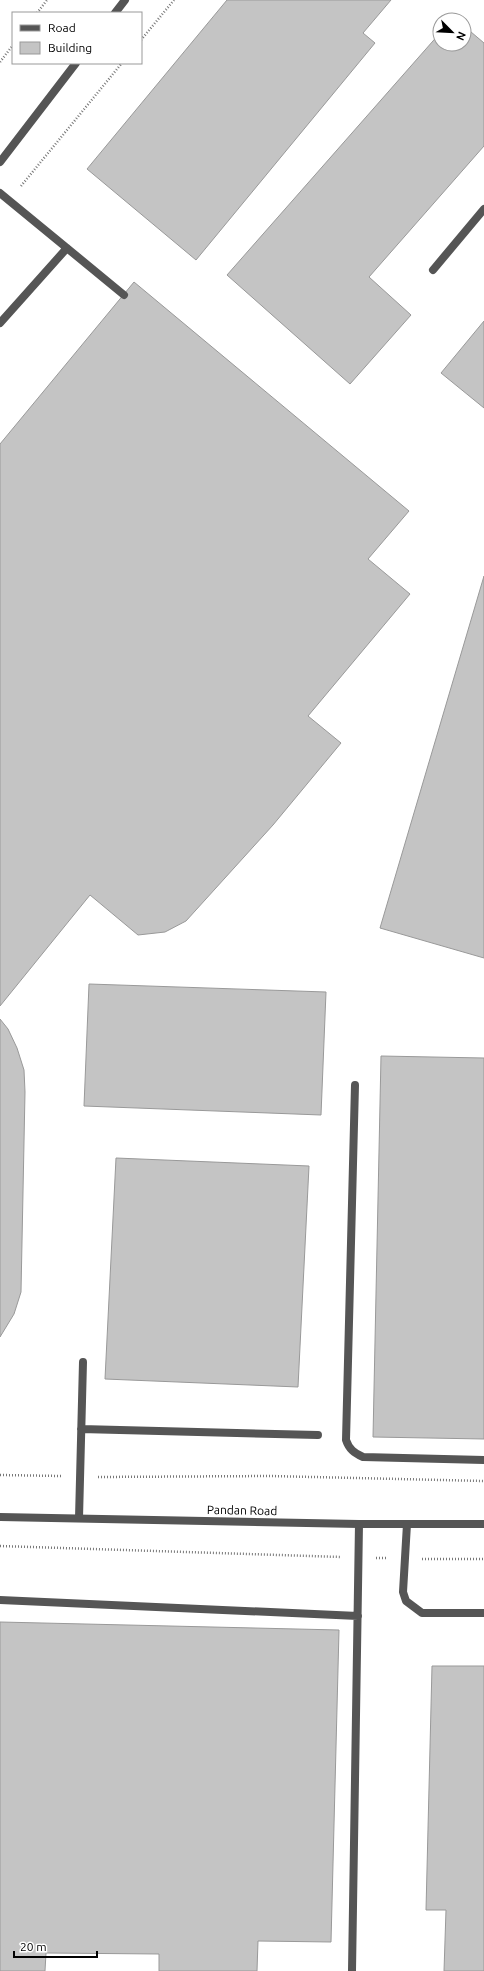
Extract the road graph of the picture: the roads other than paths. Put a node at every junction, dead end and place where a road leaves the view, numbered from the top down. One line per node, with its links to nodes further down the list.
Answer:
1 (125, 0): 2 (street)
2 (116, 12)
3 (75, 64): 4 (street)
4 (0, 162)
5 (0, 193): 7 (street)
6 (484, 210): 8 (street)
7 (67, 248): 9 (street); 10 (street)
8 (433, 270)
9 (124, 295)
10 (0, 323)
11 (355, 1085): 15 (street)
12 (83, 1362): 13 (street)
13 (81, 1429): 14 (street); 17 (street)
14 (318, 1435)
15 (484, 1460)
16 (0, 1517): 17 (street, Pandan Road)
17 (79, 1518): 18 (street, Pandan Road)
18 (359, 1524): 19 (street, Pandan Road); 23 (street)
19 (407, 1524): 20 (street, Pandan Road); 22 (street)
20 (484, 1524)
21 (0, 1600): 23 (street)
22 (484, 1613)
23 (358, 1616): 24 (street)
24 (352, 1971)

